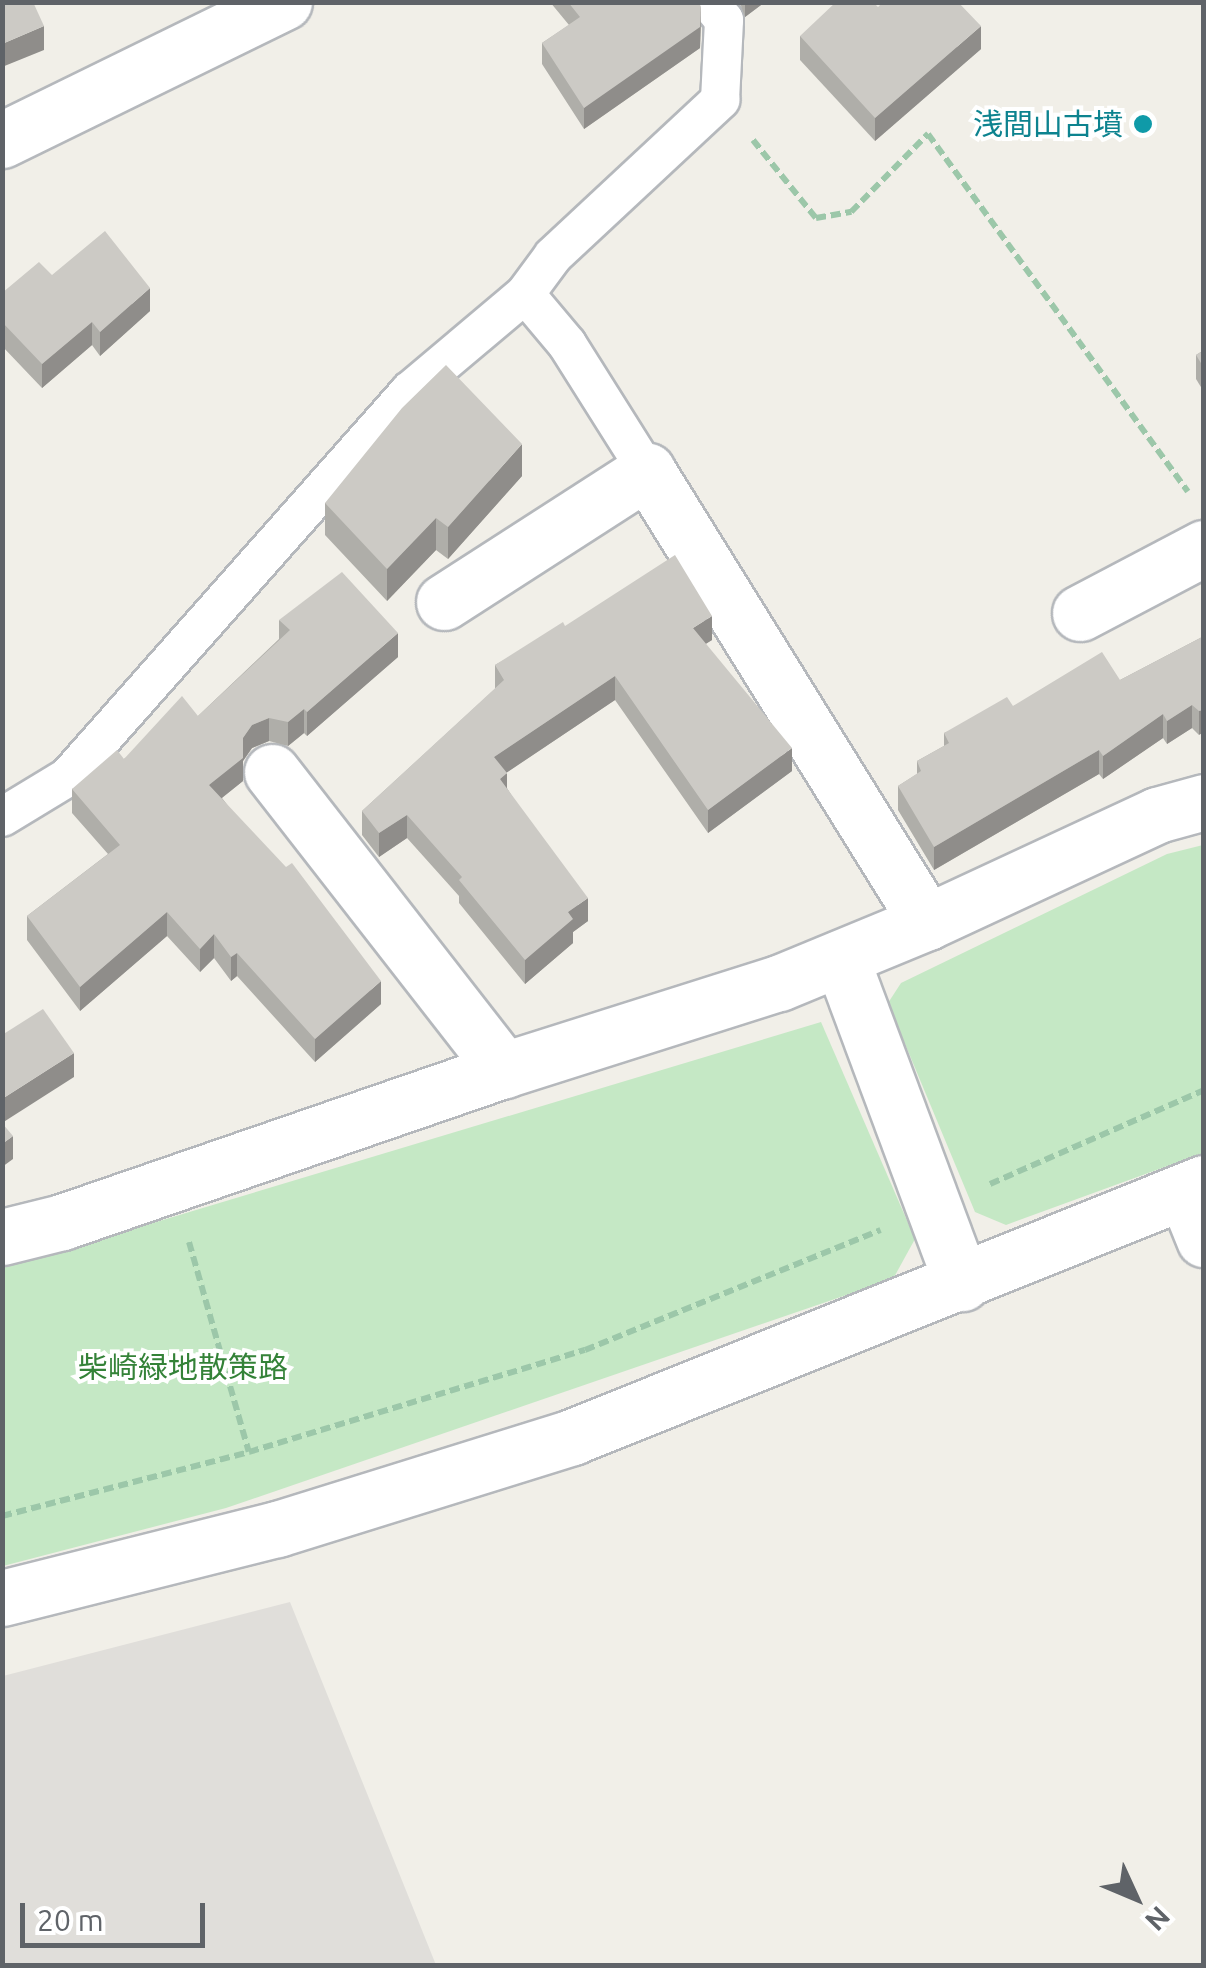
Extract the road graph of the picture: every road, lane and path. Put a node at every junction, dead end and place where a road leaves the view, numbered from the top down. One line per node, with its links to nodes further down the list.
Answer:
1 (284, 2): 4 (street)
2 (710, 2): 3 (lane)
3 (720, 100): 5 (lane); 7 (path)
4 (2, 140)
5 (525, 294): 6 (lane); 12 (lane)
6 (647, 471): 8 (street); 13 (street)
7 (1198, 523): 9 (street)
8 (444, 602)
9 (1080, 614)
10 (272, 772): 15 (street)
11 (1204, 802): 13 (street)
12 (2, 817)
13 (926, 922): 14 (street)
14 (841, 958): 15 (street); 19 (street)
15 (504, 1070): 17 (street)
16 (1204, 1090): 19 (path)
17 (173, 1183): 20 (street); 22 (path)
18 (1197, 1205): 21 (street)
19 (934, 1209): 21 (street); 22 (path)
20 (2, 1237)
21 (962, 1283): 24 (street)
22 (249, 1452): 23 (path)
23 (2, 1516)
24 (2, 1598)

